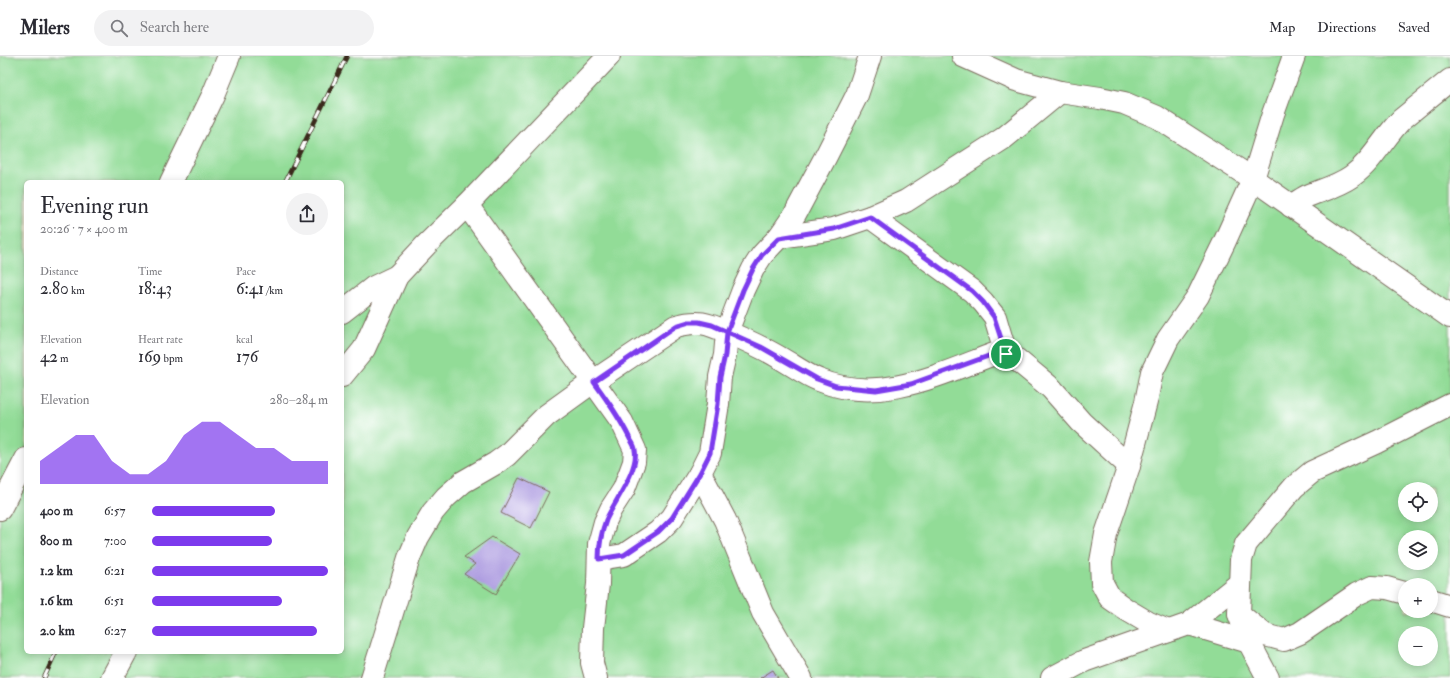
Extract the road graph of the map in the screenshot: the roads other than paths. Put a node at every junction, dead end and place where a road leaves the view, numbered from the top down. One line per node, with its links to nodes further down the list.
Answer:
1 (229, 56): 10 (street)
2 (608, 56): 11 (street)
3 (870, 56): 14 (street)
4 (963, 56): 6 (street)
5 (1294, 56): 9 (street)
6 (994, 62): 8 (street)
7 (1450, 80): 12 (street)
8 (1060, 92): 9 (street); 13 (street)
9 (1253, 179): 12 (street); 24 (street)
10 (172, 180)
11 (467, 205): 15 (street); 21 (street)
12 (1291, 206): 17 (street)
13 (870, 217): 14 (street); 19 (street)
14 (779, 238): 18 (street)
15 (397, 276): 16 (street); 20 (street)
16 (344, 310)
17 (1450, 317)
18 (727, 332): 19 (street); 21 (street); 25 (street)
19 (1006, 354): 24 (street)
20 (344, 373)
21 (594, 382): 27 (street); 38 (street)
22 (1450, 405): 28 (street)
23 (24, 463): 26 (street)
24 (1129, 466): 34 (street)
25 (700, 473): 27 (street); 40 (street)
26 (0, 509)
27 (599, 559): 39 (street)
28 (1240, 583): 32 (street); 33 (street)
29 (1398, 591): 32 (street)
30 (1438, 602): 31 (street)
31 (1450, 606)
32 (1239, 614): 35 (street)
33 (1189, 624): 34 (street); 35 (street)
34 (1168, 631): 41 (street)
35 (1248, 642): 42 (street)
36 (125, 654): 37 (street)
37 (112, 678)
38 (372, 678)
39 (596, 678)
40 (801, 678)
41 (1052, 678)
42 (1268, 678)

